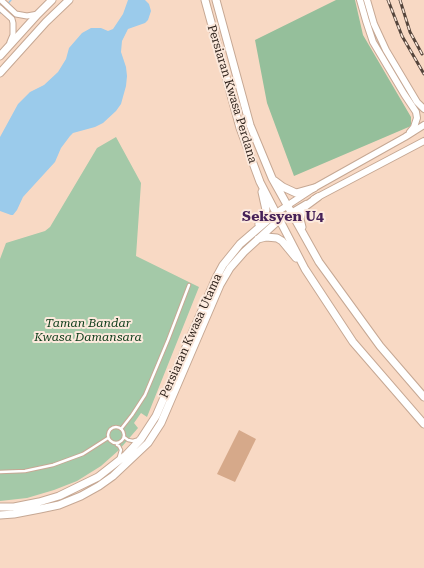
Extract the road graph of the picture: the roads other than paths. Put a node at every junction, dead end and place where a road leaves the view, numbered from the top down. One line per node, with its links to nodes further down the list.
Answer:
1 (1, 0): 9 (street)
2 (52, 0): 9 (main road)
3 (69, 0): 11 (main road)
4 (205, 0): 17 (main road, Persiaran Kwasa Perdana)
5 (216, 0): 16 (main road, Persiaran Kwasa Perdana)
6 (360, 0): 14 (street)
7 (367, 0): 12 (street)
8 (0, 8): 10 (street)
9 (38, 14): 10 (main road)
10 (2, 54)
11 (0, 73)
12 (424, 110)
13 (424, 125): 14 (street, Persiaran Kwasa Utama)
14 (405, 138): 18 (street, Persiaran Kwasa Utama)
15 (423, 142): 19 (street, Persiaran Kwasa Utama)
16 (272, 178): 18 (main road); 20 (main road, Persiaran Kwasa Perdana)
17 (260, 182): 21 (main road, Persiaran Kwasa Perdana); 24 (main road)
18 (314, 188): 20 (street, Persiaran Kwasa Utama)
19 (318, 197): 20 (street, Persiaran Kwasa Utama); 22 (main road)
20 (288, 208): 21 (street, Persiaran Kwasa Utama); 22 (main road, Persiaran Kwasa Perdana)
21 (278, 216): 23 (main road, Persiaran Kwasa Utama); 24 (main road, Persiaran Kwasa Utama); 25 (main road, Persiaran Kwasa Perdana)
22 (304, 238): 27 (main road, Persiaran Kwasa Perdana)
23 (257, 239): 25 (main road); 39 (main road, Persiaran Kwasa Utama)
24 (240, 244): 34 (main road, Persiaran Kwasa Utama)
25 (305, 269): 28 (main road, Persiaran Kwasa Perdana)
26 (189, 285): 31 (lane)
27 (424, 397)
28 (412, 410): 29 (main road); 30 (main road, Persiaran Kwasa Perdana)
29 (424, 419)
30 (424, 424)
31 (120, 429): 32 (lane); 33 (lane)
32 (124, 437): 34 (lane); 35 (lane)
33 (108, 438): 35 (lane); 37 (lane)
34 (140, 439): 36 (main road, Persiaran Kwasa Utama)
35 (114, 444): 36 (lane)
36 (111, 467): 38 (main road, Persiaran Kwasa Utama)
37 (0, 472)
38 (0, 507)
39 (0, 515)

